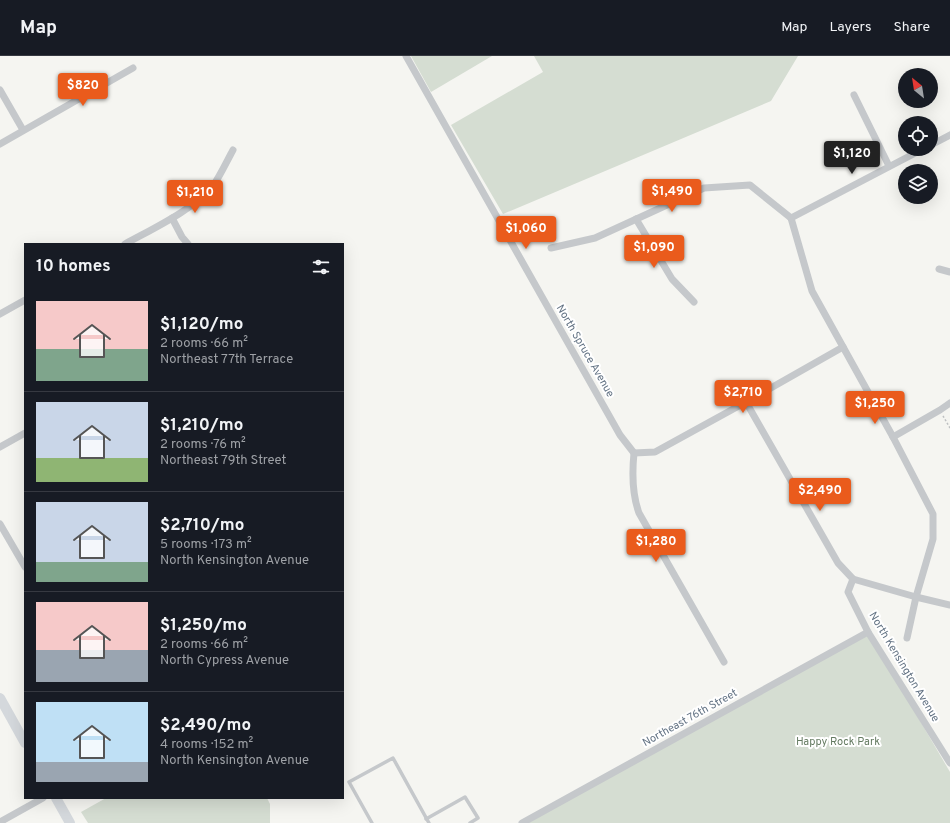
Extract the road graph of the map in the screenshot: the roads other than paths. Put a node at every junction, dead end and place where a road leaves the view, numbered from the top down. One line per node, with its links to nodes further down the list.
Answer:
1 (406, 56): 29 (street, North Spruce Avenue)
2 (133, 68): 5 (street)
3 (0, 90): 5 (street)
4 (854, 95): 11 (street)
5 (23, 130): 8 (street)
6 (950, 135): 7 (street)
7 (938, 141)
8 (0, 144)
9 (233, 150): 12 (street)
10 (909, 156): 11 (street)
11 (889, 166): 13 (street)
12 (172, 218): 15 (street); 16 (street)
13 (791, 218): 14 (street); 23 (street)
14 (636, 219): 17 (street); 21 (street)
15 (127, 243)
16 (187, 243)
17 (551, 248)
18 (939, 269): 19 (street)
19 (950, 272)
20 (24, 301): 22 (street)
21 (694, 302)
22 (0, 314)
23 (843, 347): 24 (street); 27 (street)
24 (746, 402): 29 (street); 32 (street)
25 (950, 403): 27 (street)
26 (22, 435): 28 (street)
27 (893, 437): 33 (street)
28 (0, 447)
29 (634, 453): 37 (street)
30 (0, 524): 31 (street)
31 (24, 565)
32 (853, 579): 33 (street); 35 (street, North Kensington Avenue)
33 (916, 597): 34 (street); 36 (street)
34 (950, 605)
35 (868, 632): 40 (street, North Kensington Avenue); 49 (street, Northeast 76th Street)
36 (907, 638)
37 (724, 662)
38 (0, 698): 39 (street)
39 (24, 741)
40 (950, 763)
41 (41, 799): 44 (street)
42 (57, 799): 45 (street)
43 (426, 819): 46 (lane); 47 (lane); 48 (lane)
44 (0, 822)
45 (70, 823)
46 (372, 823)
47 (428, 823)
48 (470, 823)
49 (522, 823)

